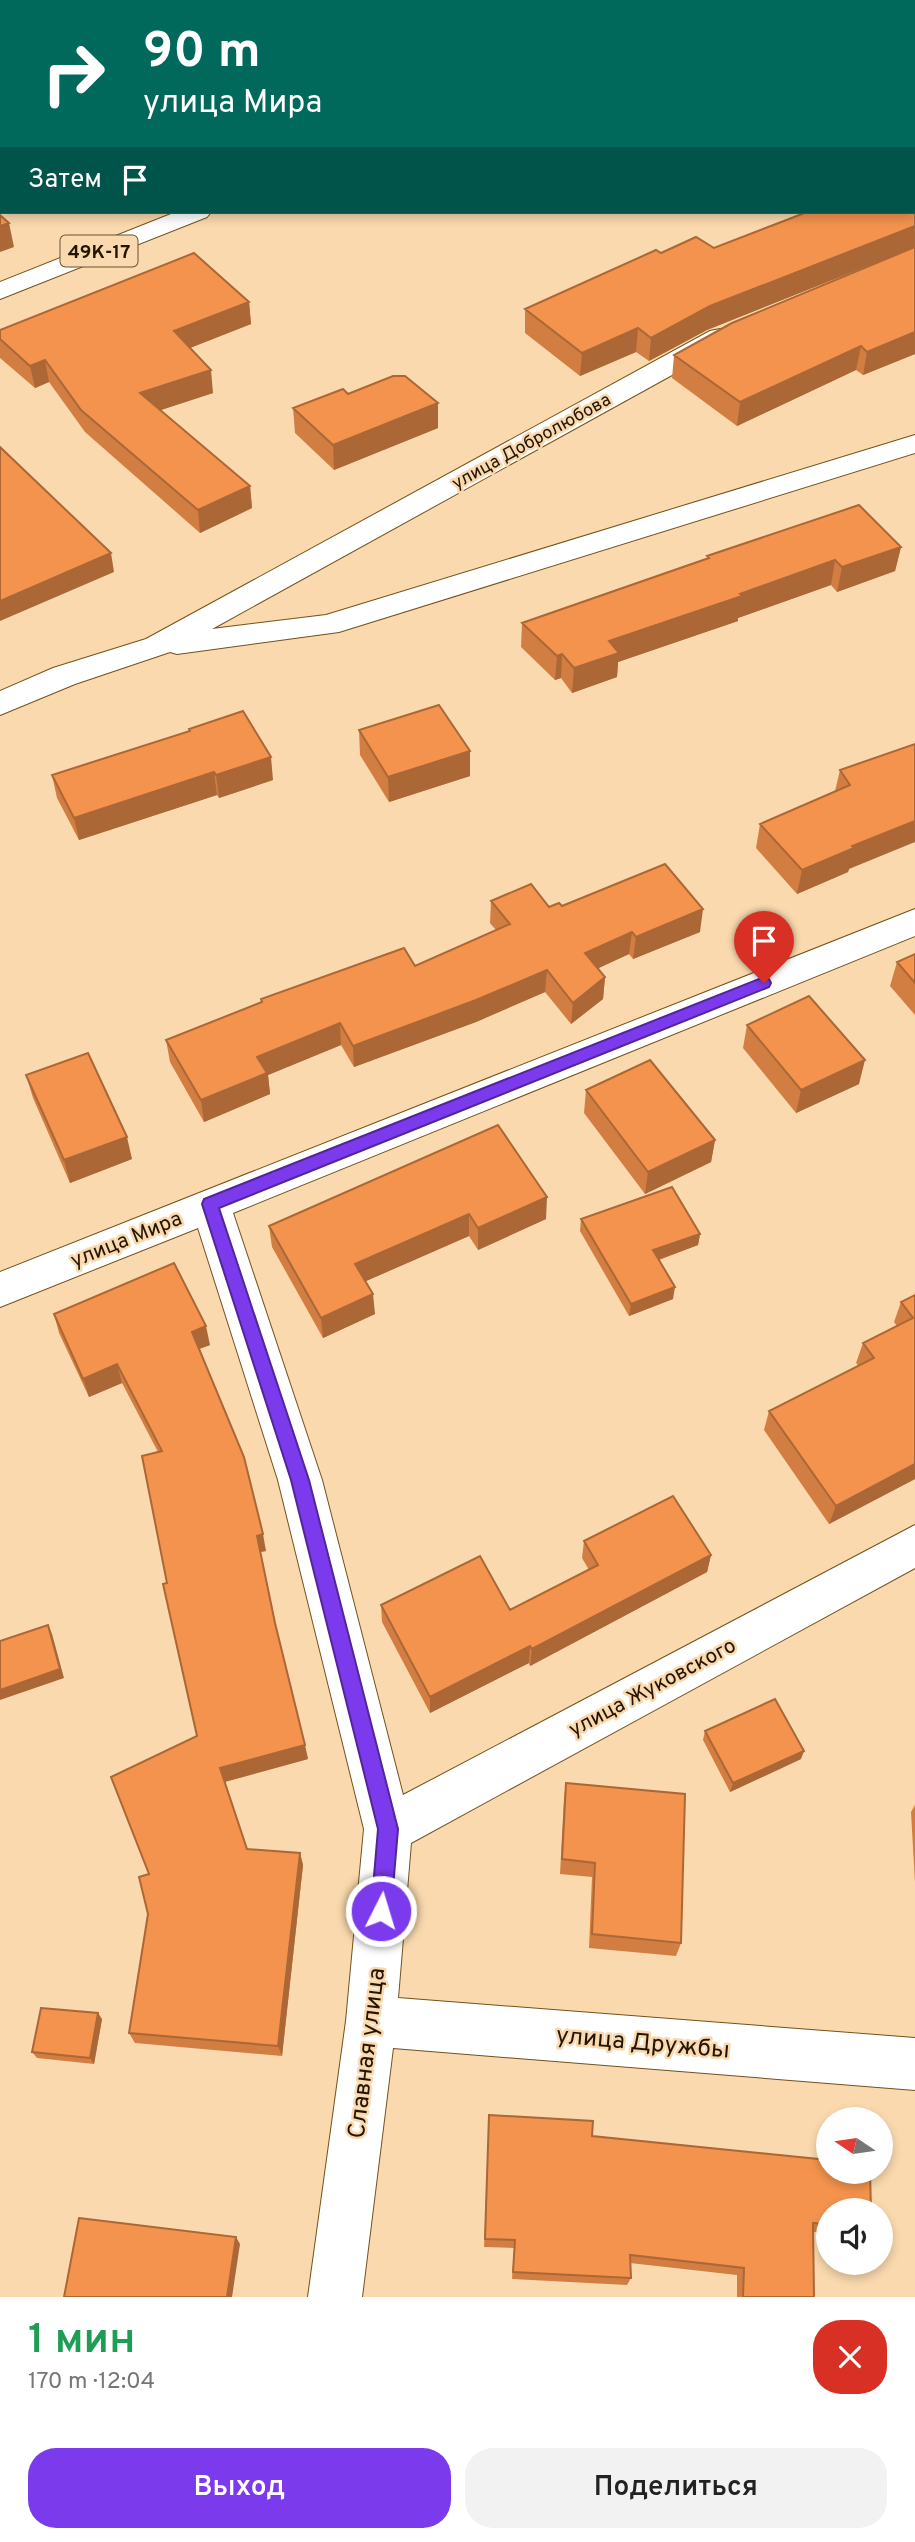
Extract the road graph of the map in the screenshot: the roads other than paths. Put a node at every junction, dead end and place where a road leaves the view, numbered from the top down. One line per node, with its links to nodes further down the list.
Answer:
1 (193, 214): 2 (street, 49К-17)
2 (0, 290)
3 (743, 328): 5 (street, улица Добролюбова)
4 (915, 444): 5 (street, улица Добролюбова)
5 (157, 646): 6 (street, улица Добролюбова)
6 (0, 704)
7 (915, 922): 8 (street, улица Мира)
8 (210, 1204): 9 (street, улица Мира); 11 (street, Славная улица)
9 (0, 1290)
10 (915, 1545): 11 (street, улица Жуковского)
11 (388, 1829): 12 (street, Славная улица)
12 (371, 2021): 13 (street, улица Дружбы); 14 (street, Славная улица)
13 (915, 2064)
14 (335, 2297)

